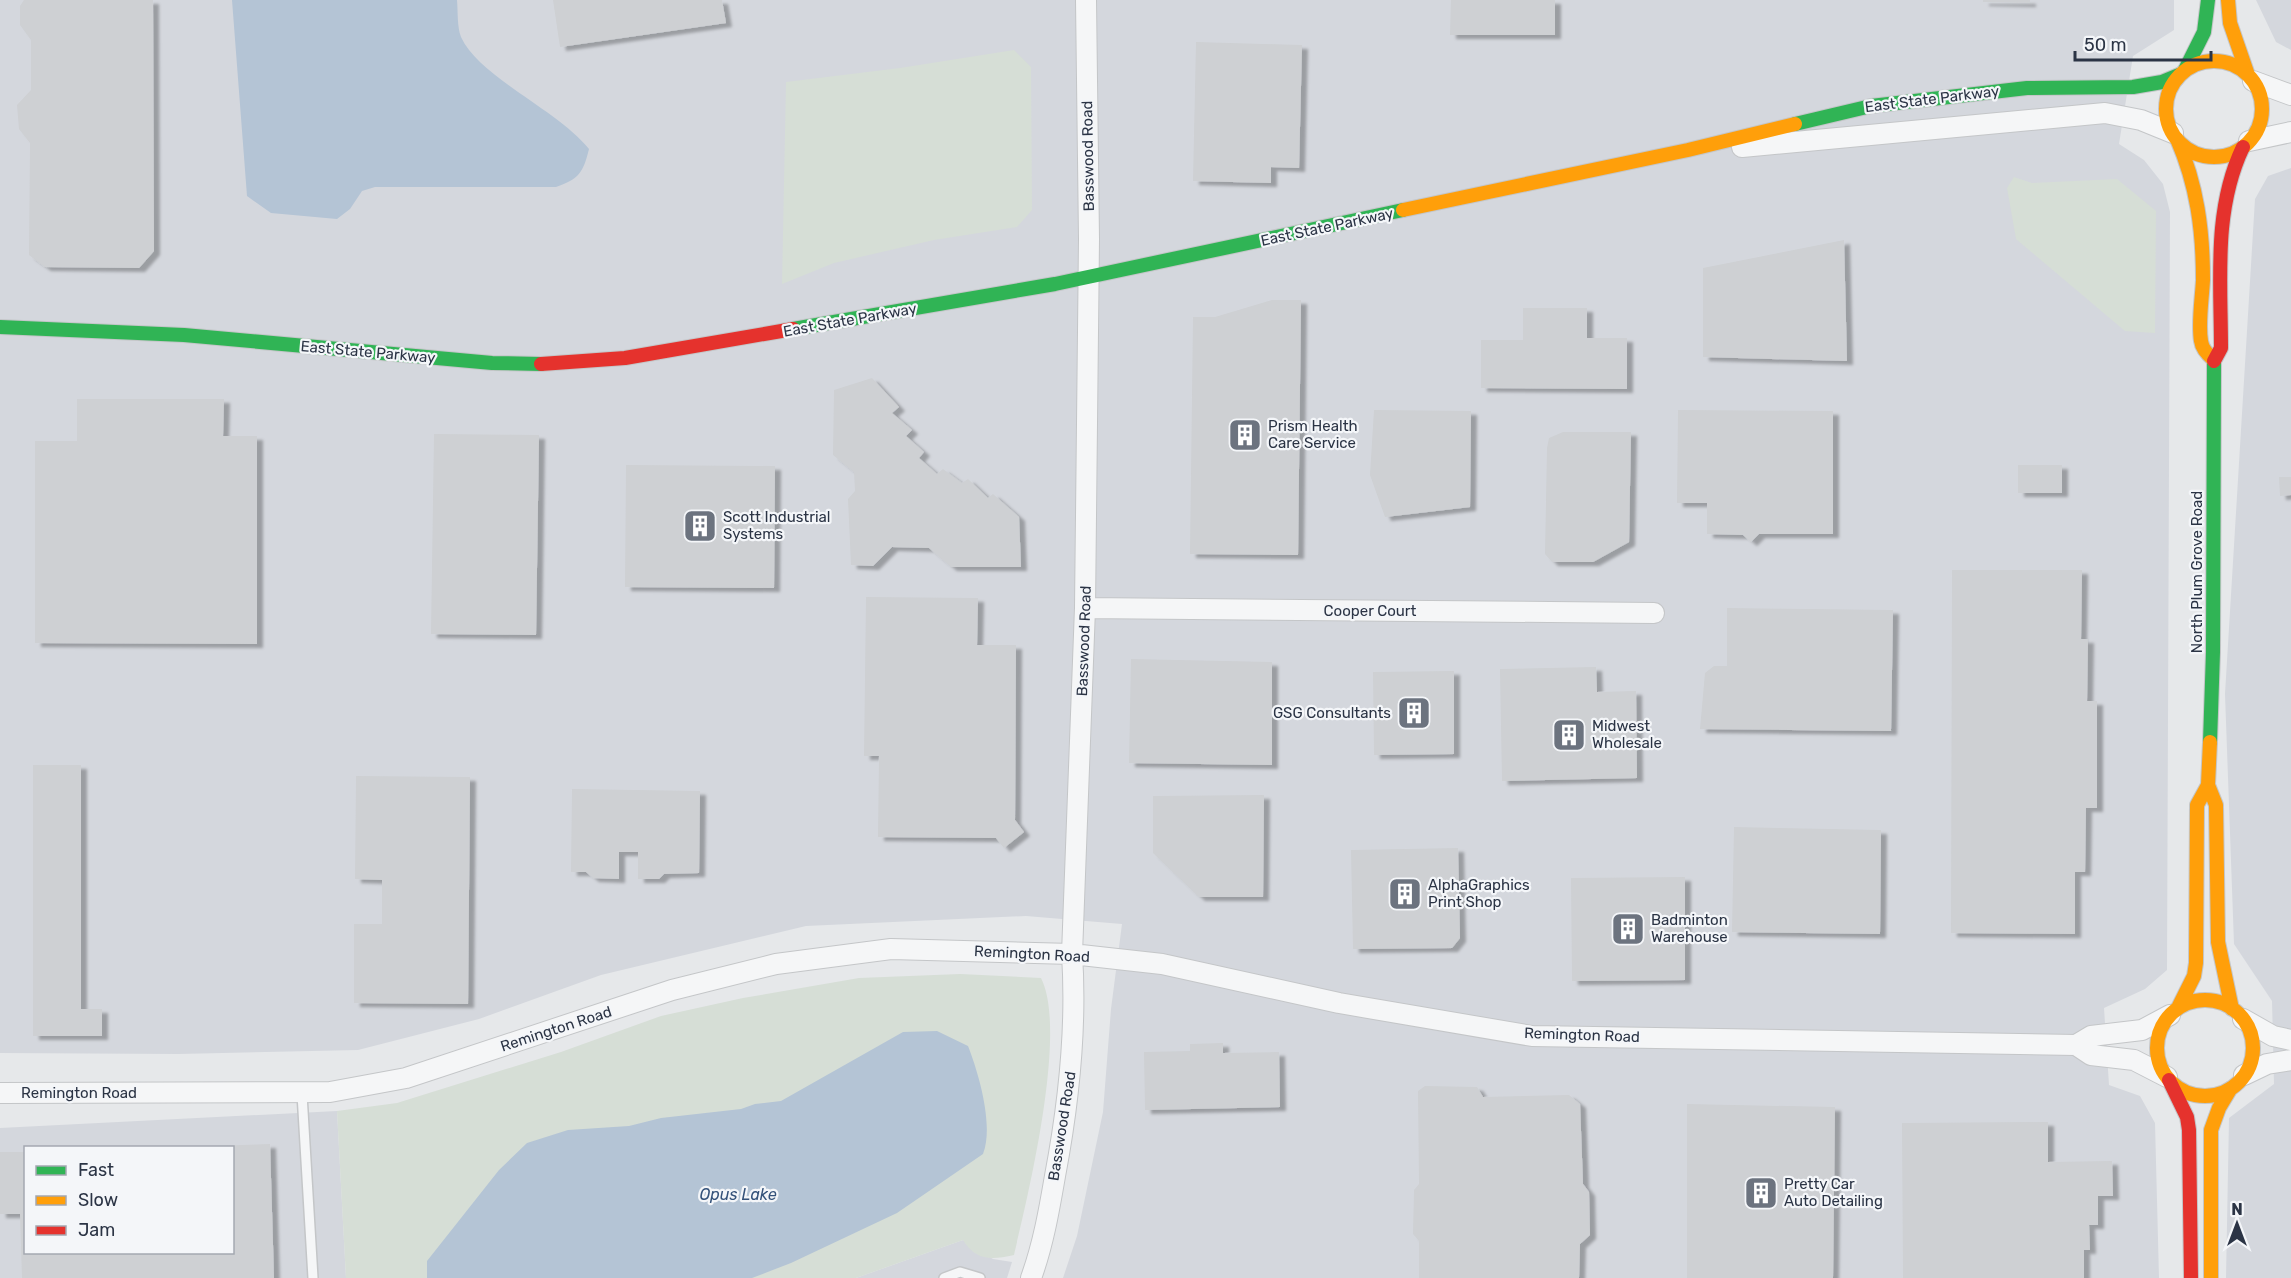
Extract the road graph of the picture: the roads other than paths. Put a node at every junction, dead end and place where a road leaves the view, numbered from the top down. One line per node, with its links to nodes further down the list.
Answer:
1 (1086, 0): 11 (street, Basswood Road)
2 (2208, 0): 4 (street)
3 (2228, 0): 5 (street)
4 (2182, 73): 5 (street); 8 (street); 10 (street, East State Parkway)
5 (2251, 78): 6 (street); 9 (street)
6 (2291, 95)
7 (2291, 132): 9 (street)
8 (2175, 136): 9 (street); 10 (street, East State Parkway); 13 (street, North Plum Grove Road)
9 (2246, 144): 13 (street, North Plum Grove Road)
10 (1688, 150): 11 (street, East State Parkway)
11 (1089, 278): 12 (street, East State Parkway); 14 (street, Basswood Road)
12 (0, 327)
13 (2214, 360): 16 (street, North Plum Grove Road)
14 (1085, 608): 15 (street, Cooper Court); 17 (street, Basswood Road)
15 (1654, 613)
16 (2208, 785): 18 (street, North Plum Grove Road); 19 (street, North Plum Grove Road)
17 (1072, 954): 21 (street, Remington Road); 26 (street, Remington Road); 30 (street, Basswood Road)
18 (2174, 1012): 19 (street); 21 (street, Remington Road); 23 (street)
19 (2237, 1014): 20 (street); 24 (street)
20 (2291, 1040)
21 (2076, 1045): 23 (street, Remington Road)
22 (2291, 1060): 24 (street)
23 (2168, 1078): 24 (street); 31 (street)
24 (2238, 1081): 32 (street)
25 (0, 1093): 26 (street, Remington Road)
26 (302, 1094): 27 (lane)
27 (313, 1278)
28 (944, 1278): 29 (lane)
29 (980, 1278)
30 (1030, 1278)
31 (2191, 1278)
32 (2211, 1278)

